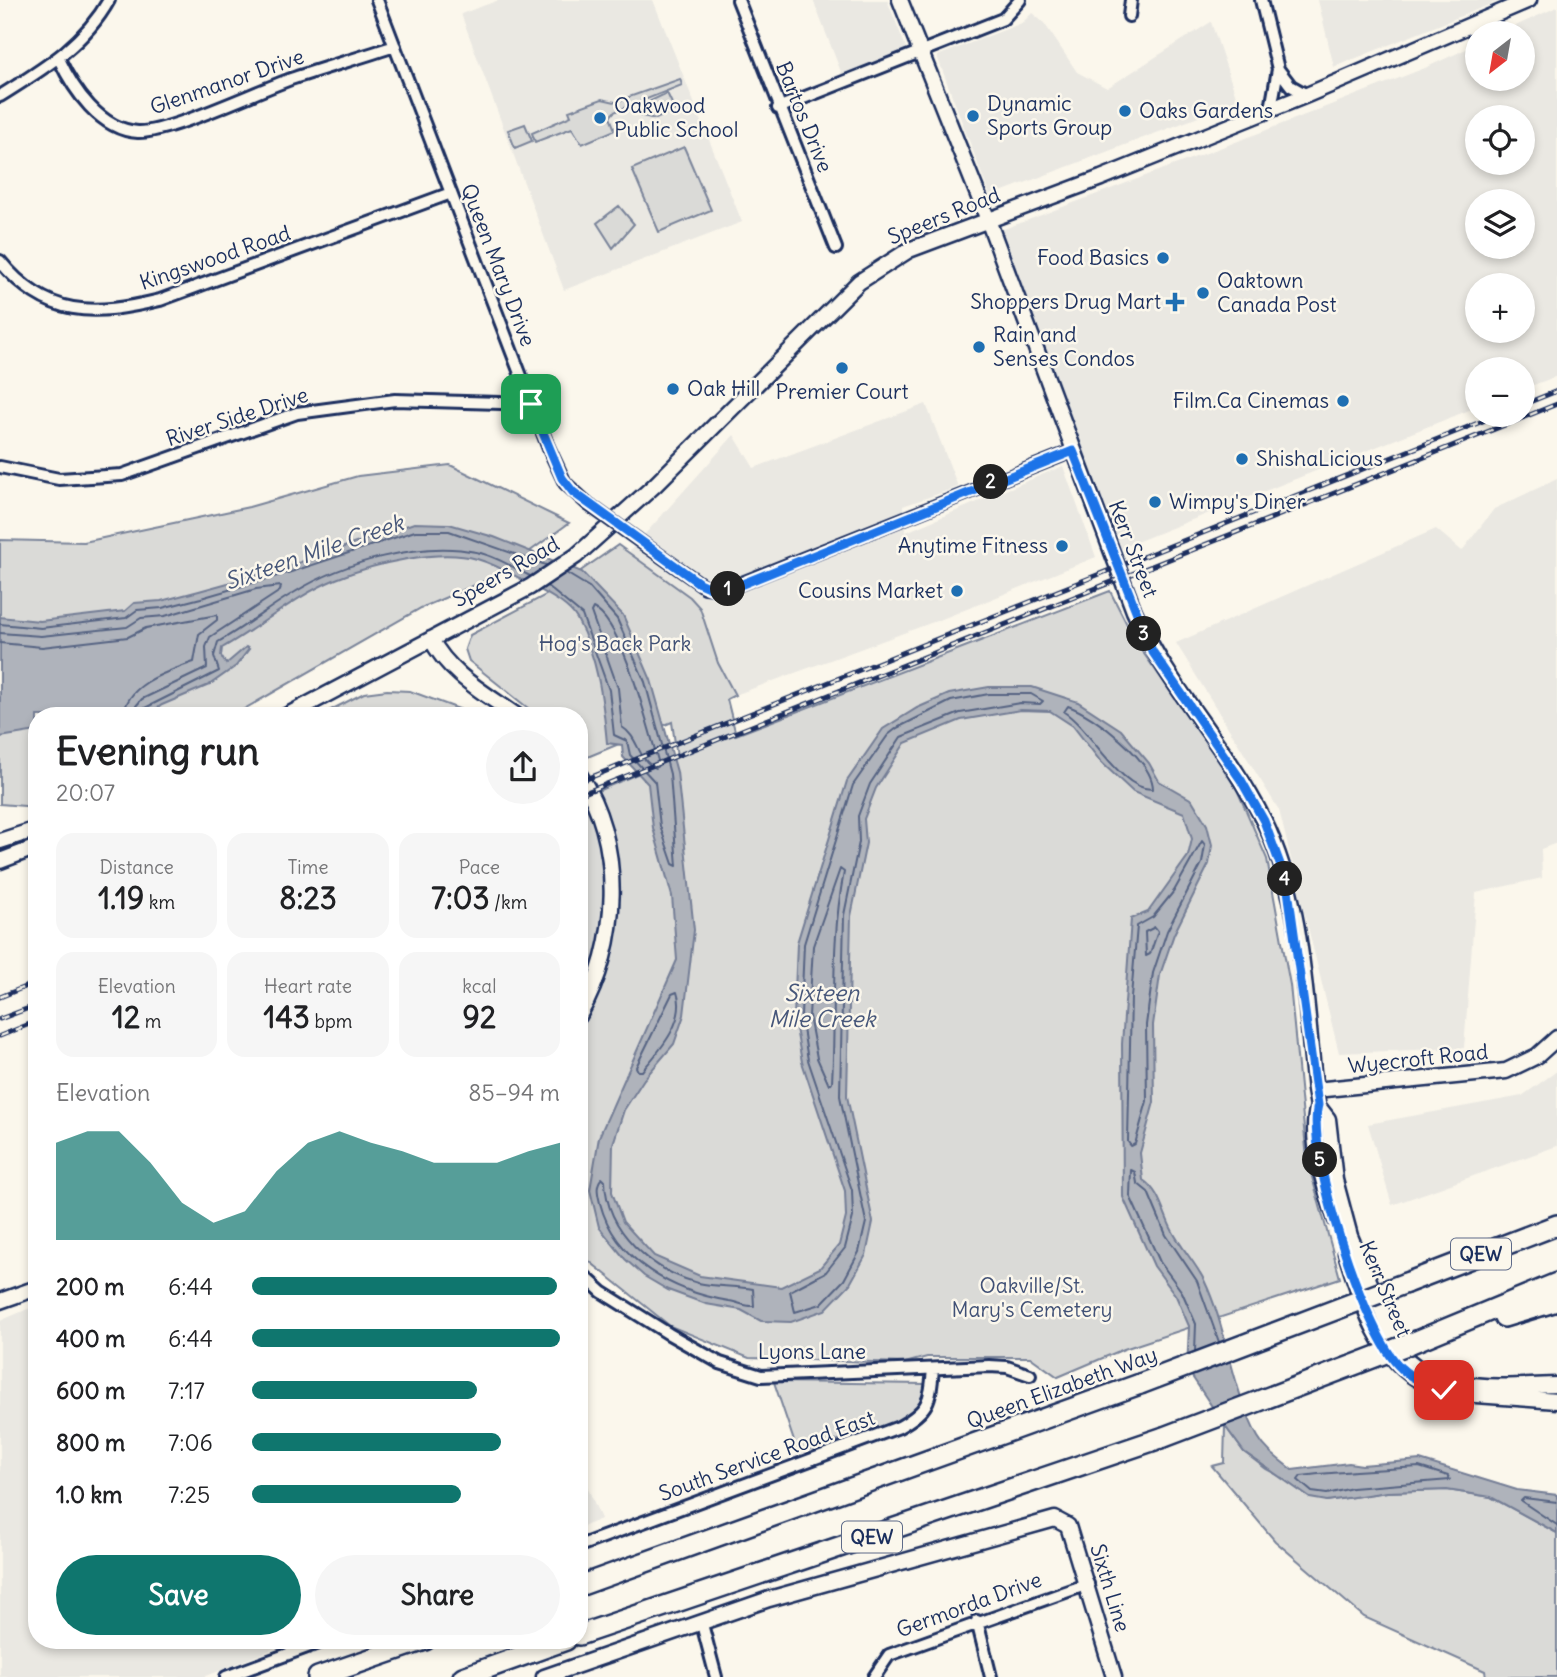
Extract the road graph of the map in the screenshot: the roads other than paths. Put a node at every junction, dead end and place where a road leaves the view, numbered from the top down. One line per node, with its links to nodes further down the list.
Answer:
1 (109, 0): 12 (street)
2 (377, 0): 10 (street, Queen Mary Drive)
3 (738, 0): 16 (street, Bartos Drive)
4 (900, 0): 11 (main road, Kerr Street)
5 (1020, 0): 11 (street)
6 (1131, 0): 9 (street)
7 (1261, 0): 13 (street)
8 (1529, 0): 14 (main road, Speers Road)
9 (1129, 16)
10 (395, 46): 12 (street, Glenmanor Drive); 18 (street, Queen Mary Drive)
11 (920, 54): 16 (street); 19 (main road, Kerr Street)
12 (60, 59): 15 (street)
13 (1278, 69): 14 (street); 17 (street)
14 (1307, 95): 17 (main road, Speers Road)
15 (0, 96)
16 (778, 108): 20 (street, Bartos Drive)
17 (1271, 109): 19 (main road, Speers Road)
18 (451, 194): 21 (street, Kingswood Road); 22 (street, Queen Mary Drive)
19 (988, 220): 23 (main road, Kerr Street); 25 (main road, Speers Road)
20 (836, 248)
21 (0, 261)
22 (531, 404): 23 (street, Queen Mary Drive, bridge); 24 (street, River Side Drive)
23 (1073, 451): 35 (main road, Kerr Street)
24 (0, 467)
25 (431, 639): 26 (main road, Speers Road); 27 (main road)
26 (303, 707)
27 (504, 707)
28 (588, 792): 33 (main road)
29 (28, 832): 30 (main road)
30 (0, 841)
31 (28, 851): 32 (main road)
32 (0, 861)
33 (588, 994)
34 (1557, 1038): 35 (main road, Wyecroft Road)
35 (1315, 1090): 36 (main road, Kerr Street)
36 (1318, 1105): 48 (main road, Kerr Street); 49 (main road, Kerr Street)
37 (1557, 1217): 39 (highway)
38 (1557, 1225): 39 (highway, Queen Elizabeth Way / QEW)
39 (1480, 1255): 51 (highway, Queen Elizabeth Way / QEW, bridge)
40 (588, 1279): 46 (street, Lyons Lane)
41 (1557, 1283): 45 (highway, QEW)
42 (28, 1291): 43 (main road)
43 (0, 1301)
44 (1557, 1301): 45 (highway)
45 (1409, 1345): 55 (highway, QEW, bridge)
46 (933, 1368): 47 (street, Lyons Lane); 50 (street, South Service Road East)
47 (1030, 1375)
48 (1557, 1385)
49 (1557, 1401)
50 (588, 1543)
51 (588, 1583)
52 (1088, 1584): 53 (street, Germorda Drive); 54 (main road, Sixth Line); 66 (main road, Sixth Line)
53 (977, 1621): 64 (street, Germorda Drive); 65 (street)
54 (702, 1624): 62 (main road); 63 (street)
55 (588, 1632)
56 (302, 1649): 59 (street)
57 (399, 1649): 60 (highway)
58 (541, 1649): 61 (highway)
59 (226, 1677)
60 (318, 1677)
61 (463, 1677)
62 (544, 1677)
63 (716, 1677)
64 (874, 1677)
65 (991, 1677)
66 (1114, 1677)

